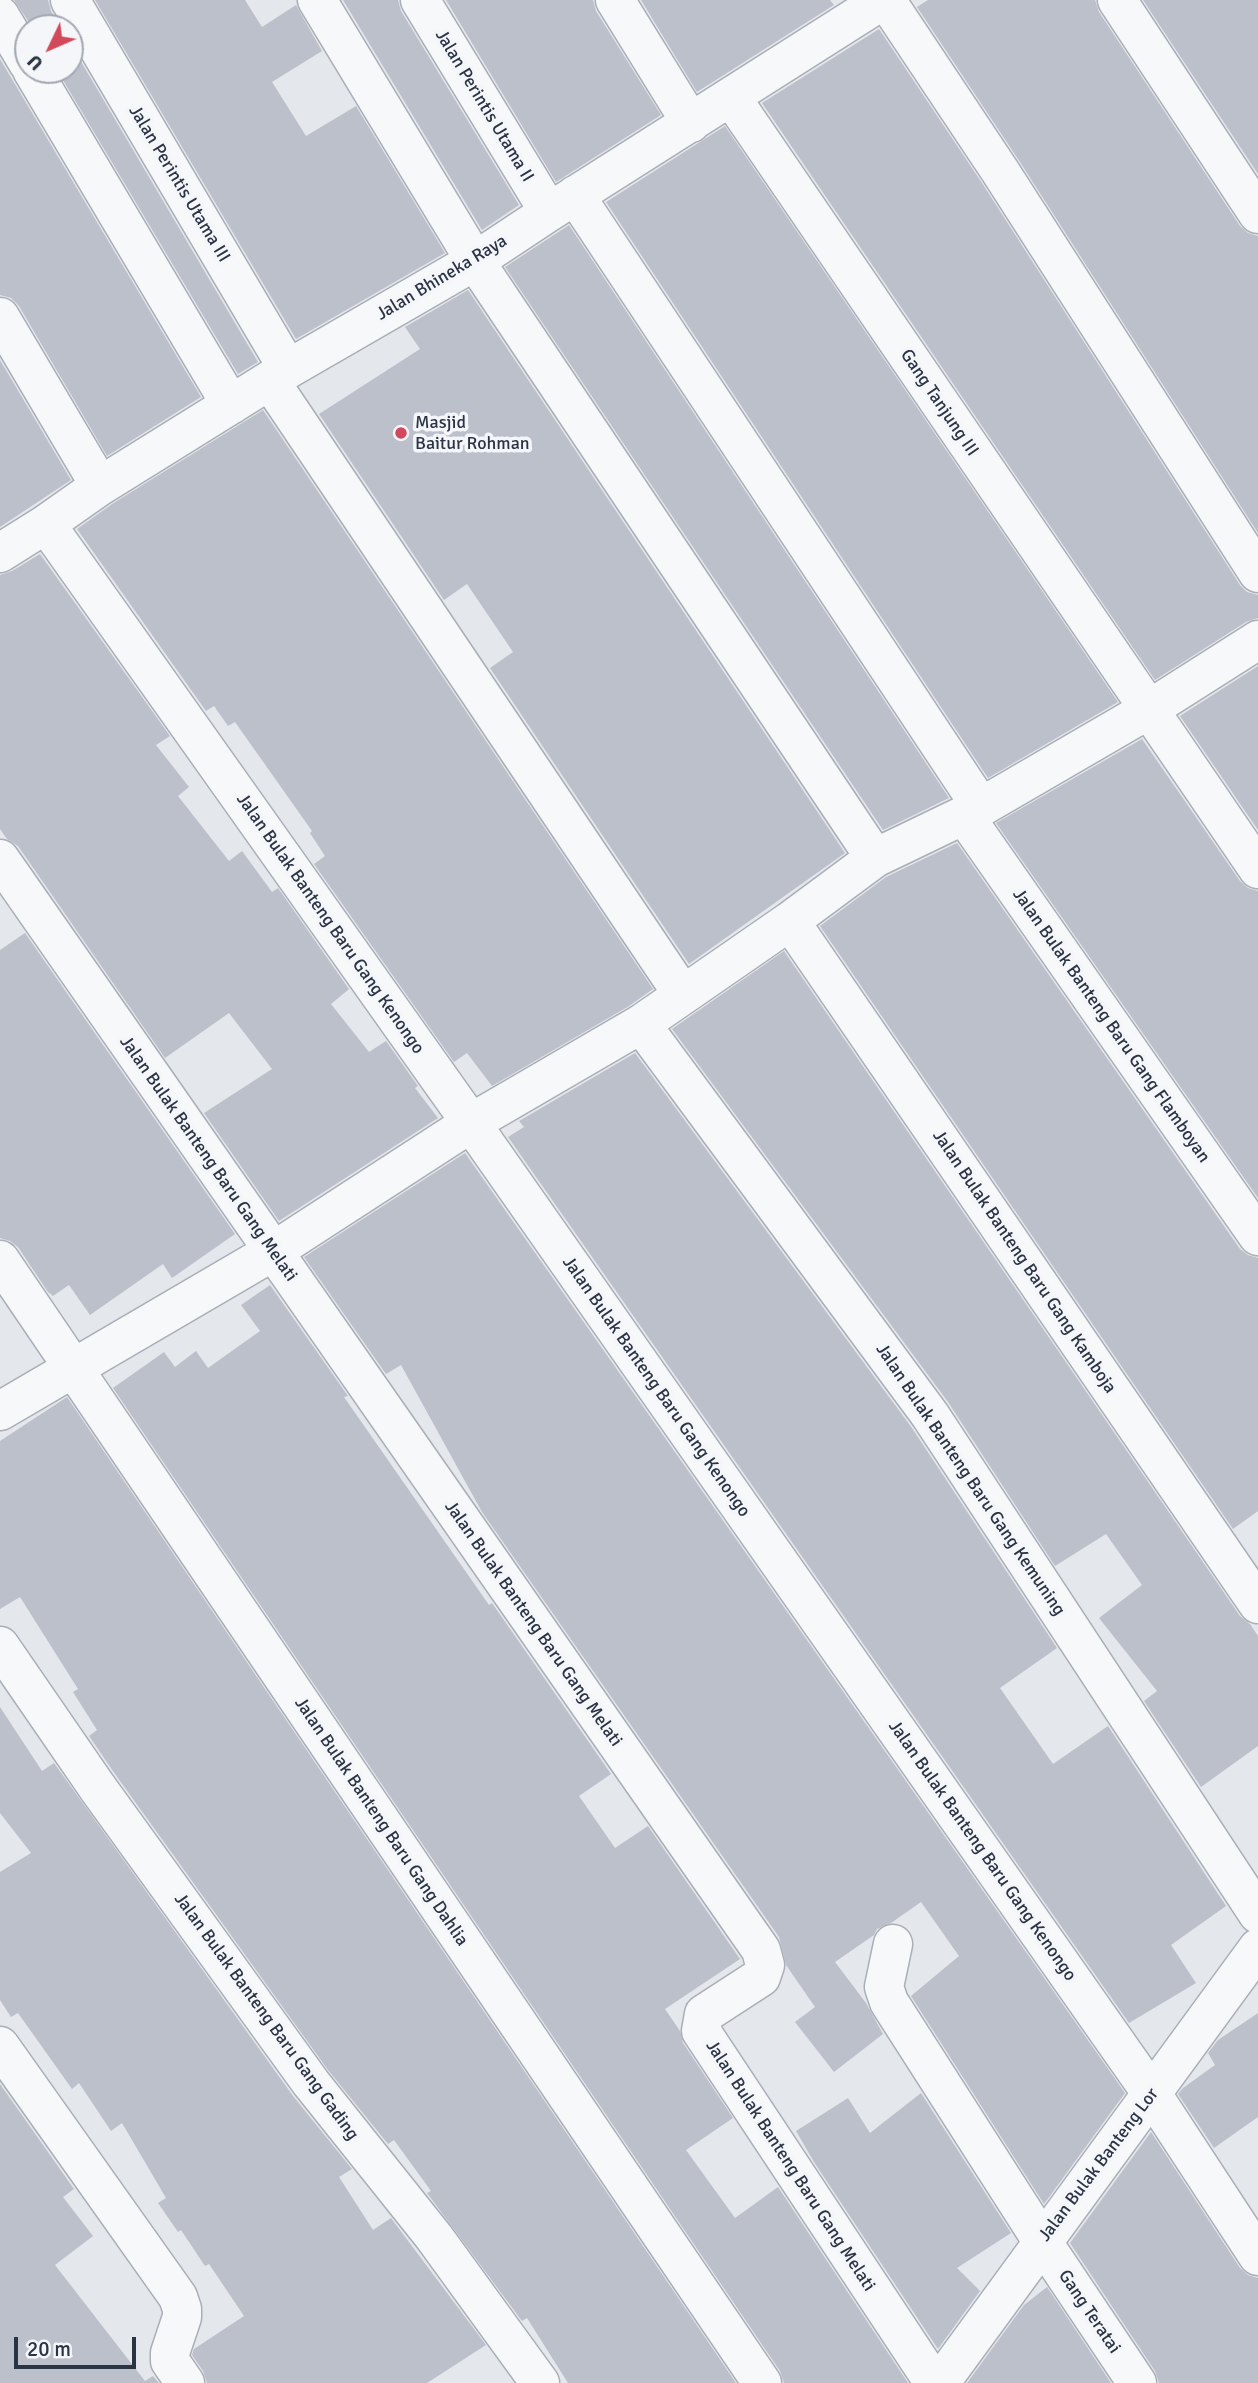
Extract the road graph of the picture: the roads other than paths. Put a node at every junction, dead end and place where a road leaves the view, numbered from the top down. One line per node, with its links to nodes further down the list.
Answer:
1 (70, 0): 16 (street, Jalan Perintis Utama III)
2 (317, 0): 14 (street)
3 (420, 0): 12 (street, Jalan Perintis Utama II)
4 (615, 0): 11 (street)
5 (885, 0): 10 (street, Jalan Bhineka Raya); 21 (street)
6 (1117, 0): 13 (street)
7 (0, 16): 8 (street)
8 (14, 40)
9 (40, 84): 17 (street)
10 (731, 97): 11 (street, Jalan Bhineka Raya); 23 (street, Gang Tanjung III)
11 (691, 123): 12 (street, Jalan Bhineka Raya)
12 (562, 203): 14 (street, Jalan Bhineka Raya); 24 (street, Jalan Perintis Utama II)
13 (1258, 214)
14 (475, 261): 16 (street, Jalan Bhineka Raya); 25 (street)
15 (0, 317): 18 (street)
16 (279, 375): 17 (street, Jalan Bhineka Raya); 29 (street, Jalan Perintis Utama III)
17 (231, 405): 18 (street, Jalan Bhineka Raya)
18 (100, 485): 19 (street, Jalan Bhineka Raya)
19 (46, 524): 20 (street, Jalan Bhineka Raya); 31 (street, Jalan Bulak Banteng Baru Gang Kenongo)
20 (0, 553)
21 (1258, 573)
22 (1258, 640): 23 (street)
23 (1148, 710): 24 (street); 27 (street, Gang Tanjung III)
24 (972, 811): 25 (street); 32 (street, Jalan Bulak Banteng Baru Gang Flamboyan)
25 (875, 858): 28 (street)
26 (0, 859): 33 (street, Jalan Bulak Banteng Baru Gang Melati)
27 (1258, 869)
28 (790, 921): 29 (street); 37 (street, Jalan Bulak Banteng Baru Gang Kamboja)
29 (683, 995): 30 (street)
30 (641, 1024): 31 (street); 39 (street, Jalan Bulak Banteng Baru Gang Kemuning)
31 (471, 1123): 33 (street); 43 (street, Jalan Bulak Banteng Baru Gang Kenongo)
32 (1258, 1236)
33 (272, 1252): 35 (street); 49 (street, Jalan Bulak Banteng Baru Gang Melati)
34 (0, 1260): 35 (street, Jalan Bulak Banteng Baru Gang Dahlia)
35 (73, 1367): 36 (street); 48 (street, Jalan Bulak Banteng Baru Gang Dahlia)
36 (0, 1410)
37 (1258, 1604)
38 (0, 1646): 47 (street, Jalan Bulak Banteng Baru Gang Gading)
39 (1258, 1914)
40 (893, 1944): 44 (street, Gang Teratai)
41 (1258, 1948): 43 (street, Jalan Bulak Banteng Lor)
42 (0, 2046): 46 (street)
43 (1152, 2094): 44 (street, Jalan Bulak Banteng Lor); 45 (street, Jalan Bulak Banteng Baru Gang Kenongo)
44 (1042, 2241): 50 (street, Jalan Bulak Banteng Lor); 51 (street, Gang Teratai)
45 (1258, 2256)
46 (185, 2383)
47 (540, 2383)
48 (762, 2383)
49 (934, 2383)
50 (940, 2383)
51 (1137, 2383)

